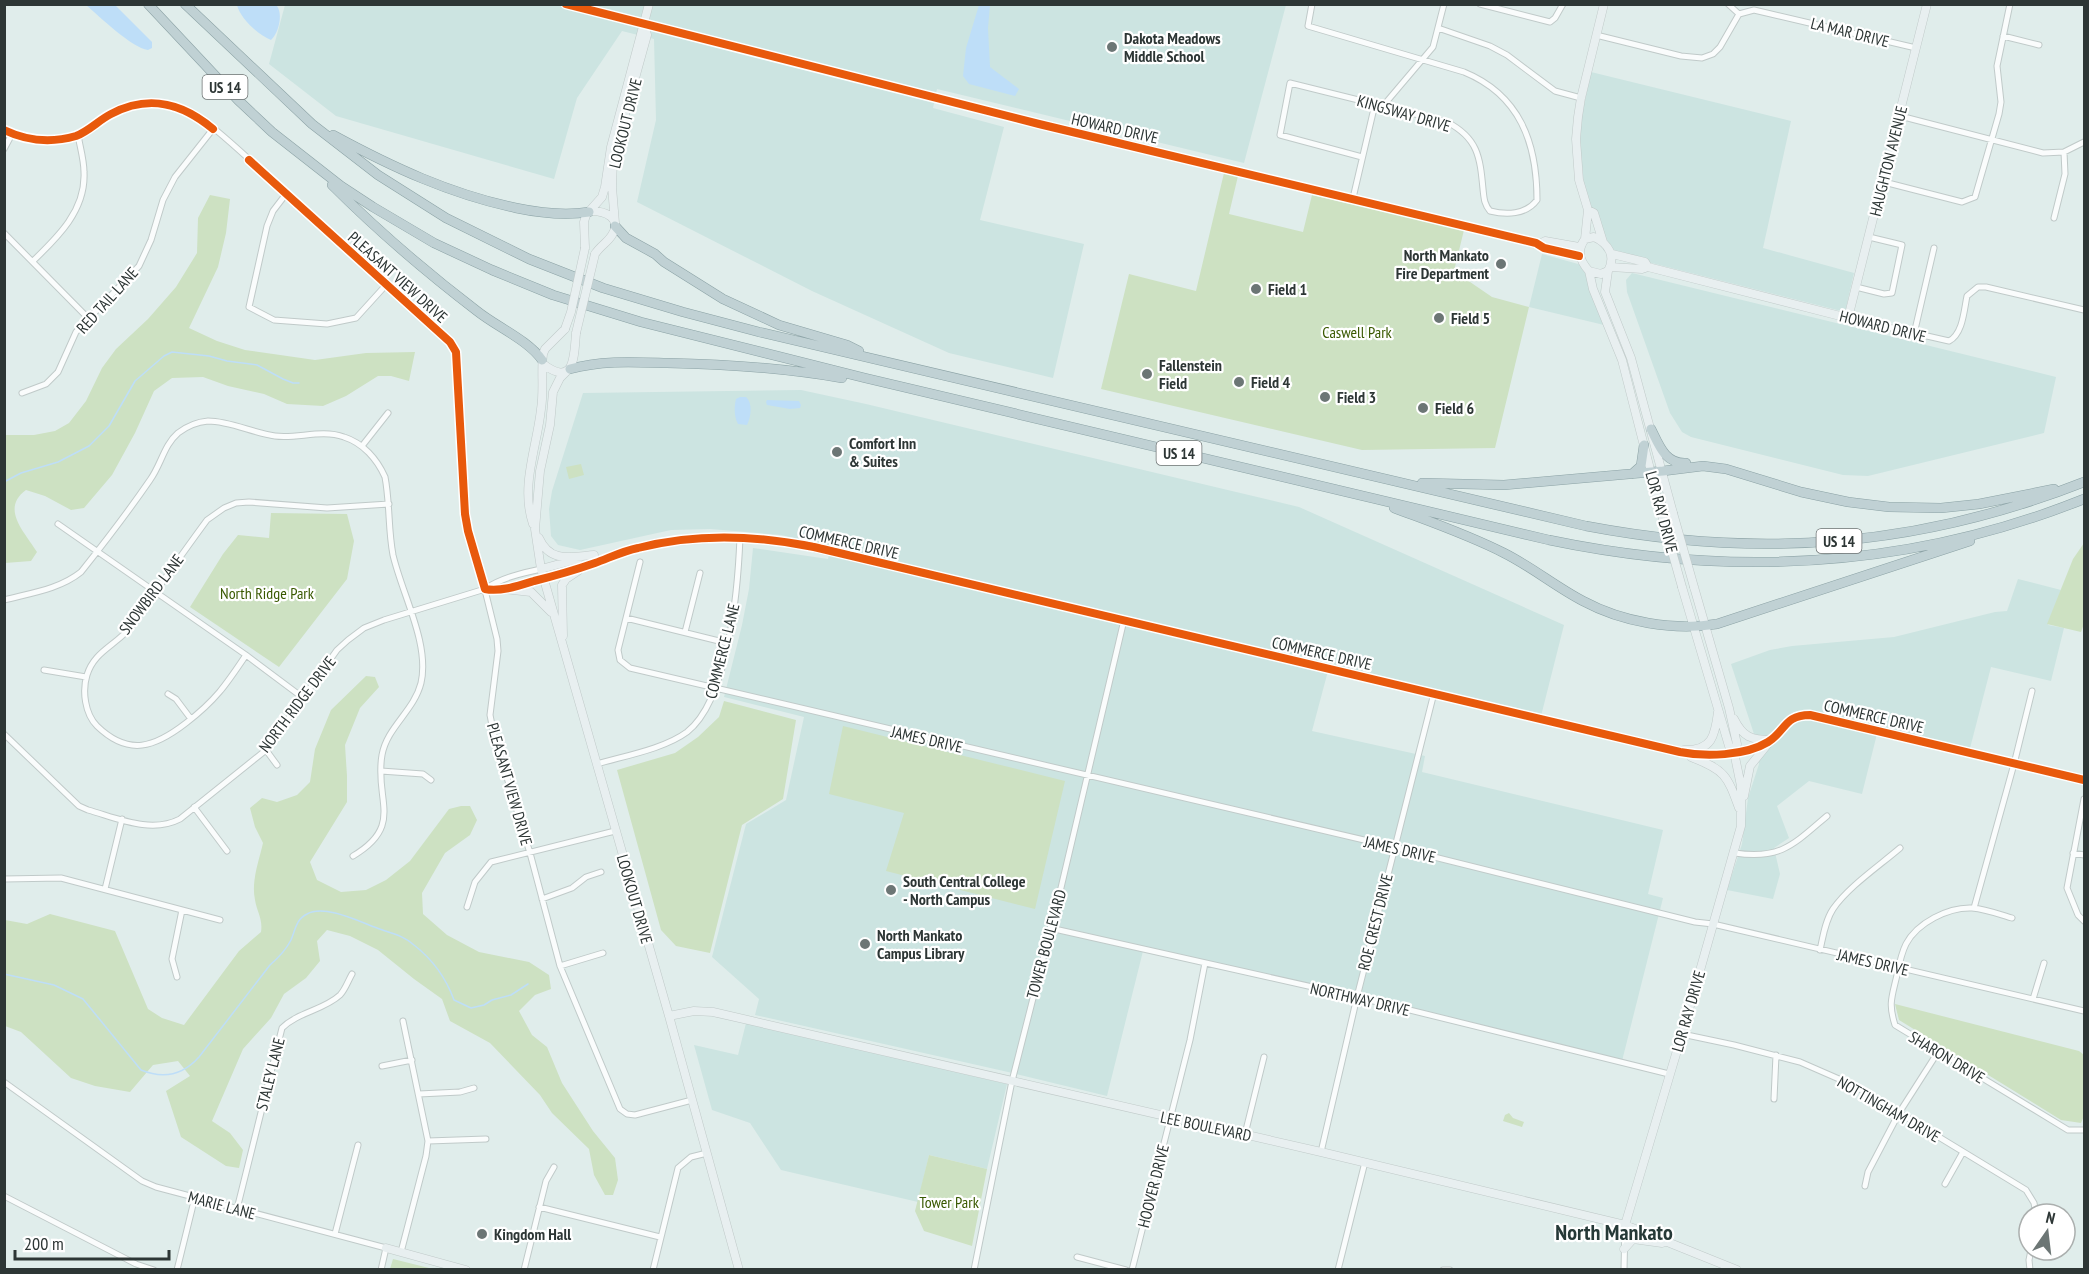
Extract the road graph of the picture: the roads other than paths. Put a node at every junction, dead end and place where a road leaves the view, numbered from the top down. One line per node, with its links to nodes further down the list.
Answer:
1 (148, 4): 35 (highway, US 14)
2 (185, 4): 25 (highway, US 14)
3 (566, 4): 14 (street, HOWARD DRIVE)
4 (649, 4): 14 (street, LOOKOUT DRIVE)
5 (1312, 4): 20 (street, KINGSWAY DRIVE)
6 (1444, 4): 15 (street)
7 (1480, 4): 8 (street)
8 (1563, 4)
9 (1604, 4): 16 (street)
10 (1728, 4): 13 (street)
11 (1928, 4): 19 (street, HAUGHTON AVENUE)
12 (2010, 4): 17 (street)
13 (1739, 14): 16 (street); 19 (street, LA MAR DRIVE)
14 (644, 25): 38 (street, HOWARD DRIVE); 40 (street, LOOKOUT DRIVE); 42 (street, LOOKOUT DRIVE)
15 (1438, 28): 20 (street); 21 (street)
16 (1596, 35): 21 (street)
17 (2003, 36): 18 (street); 30 (street)
18 (2039, 45)
19 (1916, 48): 24 (street, HAUGHTON AVENUE)
20 (1423, 60): 23 (street); 23 (street, KINGSWAY DRIVE)
21 (1581, 98): 39 (street)
22 (1375, 104): 23 (street, KINGSWAY DRIVE); 34 (street); 34 (street, KINGSWAY DRIVE)
23 (1383, 106)
24 (1900, 116): 30 (street); 36 (street, HAUGHTON AVENUE)
25 (312, 124): 40 (highway); 63 (highway, US 14)
26 (213, 129): 29 (street, PLEASANT VIEW DRIVE); 37 (street, PLEASANT VIEW DRIVE); 61 (street, RED TAIL LANE)
27 (4, 130): 28 (street, PLEASANT VIEW DRIVE)
28 (12, 134): 29 (street, PLEASANT VIEW DRIVE); 32 (street)
29 (78, 135): 52 (street)
30 (1991, 139): 33 (street); 36 (street)
31 (2085, 142): 33 (street)
32 (4, 149)
33 (2064, 152): 41 (street)
34 (1362, 157): 38 (street)
35 (309, 162): 64 (highway); 66 (highway, US 14)
36 (1884, 182): 44 (street, HAUGHTON AVENUE)
37 (286, 194): 56 (street, PLEASANT VIEW DRIVE); 56 (street)
38 (1353, 198): 47 (street, HOWARD DRIVE)
39 (1588, 210): 45 (street); 46 (street)
40 (590, 212): 42 (street); 64 (street, LOOKOUT DRIVE, bridge)
41 (2054, 218)
42 (615, 224): 63 (highway); 65 (street, LOOKOUT DRIVE, bridge)
43 (4, 233): 52 (street)
44 (1869, 237): 57 (street, HAUGHTON AVENUE); 57 (street)
45 (1585, 239): 46 (street); 48 (street)
46 (1603, 242): 50 (street)
47 (1540, 244): 48 (street, HOWARD DRIVE); 51 (street, HOWARD DRIVE)
48 (1579, 247): 51 (street)
49 (1934, 248): 62 (street)
50 (1612, 254): 53 (street, HOWARD DRIVE); 54 (street)
51 (1579, 256): 55 (street)
52 (33, 261): 61 (street)
53 (1648, 267): 54 (street, HOWARD DRIVE); 60 (street, HOWARD DRIVE)
54 (1609, 269): 55 (street); 59 (street, LOR RAY DRIVE)
55 (1589, 271): 59 (street, LOR RAY DRIVE)
56 (386, 285): 91 (street, PLEASANT VIEW DRIVE)
57 (1856, 287): 60 (street, HAUGHTON AVENUE)
58 (2085, 310): 62 (street, HOWARD DRIVE)
59 (1610, 316): 69 (street, LOR RAY DRIVE); 70 (street, LOR RAY DRIVE)
60 (1848, 318): 62 (street, HOWARD DRIVE)
61 (88, 319): 67 (street, RED TAIL LANE)
62 (1914, 334)
63 (878, 359): 76 (highway, US 14)
64 (543, 362): 65 (street); 83 (street, LOOKOUT DRIVE)
65 (568, 370): 66 (highway, US 14); 83 (street, LOOKOUT DRIVE)
66 (866, 378): 78 (highway, US 14)
67 (22, 393)
68 (388, 413): 71 (street)
69 (1651, 429): 72 (highway); 73 (street, LOR RAY DRIVE)
70 (1644, 445): 74 (street, LOR RAY DRIVE); 75 (highway)
71 (362, 446): 80 (street); 85 (street)
72 (1718, 467): 73 (highway); 77 (highway)
73 (1663, 471): 74 (highway); 99 (street, LOR RAY DRIVE, bridge)
74 (1652, 472): 75 (highway); 100 (street, LOR RAY DRIVE, bridge)
75 (1631, 474): 76 (highway)
76 (1395, 482): 77 (highway, US 14)
77 (2081, 483)
78 (1355, 494): 82 (highway, US 14); 100 (highway)
79 (2085, 499): 82 (highway, US 14)
80 (389, 504): 93 (street, SNOWBIRD LANE); 95 (street)
81 (58, 524): 85 (street)
82 (2005, 526): 99 (highway)
83 (535, 529): 86 (street); 88 (street, LOOKOUT DRIVE)
84 (740, 537): 86 (street, COMMERCE DRIVE); 98 (street, COMMERCE DRIVE); 102 (street, COMMERCE LANE)
85 (97, 552): 93 (street); 94 (street)
86 (594, 559): 88 (street, COMMERCE DRIVE); 90 (street, COMMERCE DRIVE); 103 (street)
87 (640, 562): 97 (street)
88 (541, 569): 90 (street, LOOKOUT DRIVE); 91 (street, NORTH RIDGE DRIVE)
89 (700, 573): 101 (street)
90 (544, 579): 92 (street, NORTH RIDGE DRIVE); 96 (street, LOOKOUT DRIVE)
91 (485, 588): 92 (street, NORTH RIDGE DRIVE); 95 (street, NORTH RIDGE DRIVE); 136 (street, PLEASANT VIEW DRIVE)
92 (504, 589): 96 (street)
93 (154, 593): 104 (street); 106 (street, SNOWBIRD LANE)
94 (4, 600)
95 (410, 612): 111 (street, NORTH RIDGE DRIVE); 123 (street)
96 (553, 615): 103 (street, LOOKOUT DRIVE)
97 (626, 618): 101 (street); 107 (street, JAMES DRIVE)
98 (1124, 620): 109 (street, COMMERCE DRIVE); 124 (street, TOWER BOULEVARD)
99 (1706, 626): 100 (highway); 113 (street, LOR RAY DRIVE)
100 (1693, 627): 112 (street, LOR RAY DRIVE)
101 (684, 632): 102 (street)
102 (727, 643): 107 (street, COMMERCE LANE)
103 (564, 649): 120 (street, LOOKOUT DRIVE)
104 (246, 655): 111 (street); 114 (street)
105 (44, 670): 106 (street)
106 (86, 677): 114 (street)
107 (716, 689): 120 (street, COMMERCE LANE); 124 (street, JAMES DRIVE)
108 (2032, 691): 121 (street)
109 (1434, 693): 118 (street, COMMERCE DRIVE); 133 (street, ROE CREST DRIVE)
110 (168, 694): 114 (street)
111 (302, 697): 117 (street, NORTH RIDGE DRIVE)
112 (1718, 708): 118 (street); 119 (street, LOR RAY DRIVE)
113 (1729, 708): 116 (street); 119 (street, LOR RAY DRIVE)
114 (191, 719)
115 (4, 734): 131 (street, NORTH RIDGE DRIVE)
116 (1771, 740): 119 (street, COMMERCE DRIVE); 121 (street, COMMERCE DRIVE); 129 (street)
117 (266, 750): 122 (street); 128 (street, NORTH RIDGE DRIVE)
118 (1669, 750): 119 (street, COMMERCE DRIVE); 129 (street)
119 (1734, 752): 129 (street, LOR RAY DRIVE)
120 (597, 764): 132 (street, LOOKOUT DRIVE)
121 (2014, 764): 126 (street, COMMERCE DRIVE); 146 (street)
122 (277, 765)
123 (381, 771): 125 (street); 140 (street)
124 (1087, 776): 133 (street, JAMES DRIVE); 152 (street, TOWER BOULEVARD)
125 (431, 780)
126 (2085, 780)
127 (2085, 799): 138 (street)
128 (194, 807): 131 (street, NORTH RIDGE DRIVE); 135 (street)
129 (1742, 815): 137 (street, LOR RAY DRIVE)
130 (1827, 816): 137 (street)
131 (122, 819): 143 (street)
132 (615, 831): 136 (street); 164 (street, LOOKOUT DRIVE)
133 (1394, 847): 151 (street, JAMES DRIVE); 161 (street, ROE CREST DRIVE)
134 (1900, 848): 153 (street)
135 (227, 851)
136 (530, 853): 144 (street, PLEASANT VIEW DRIVE); 145 (street)
137 (1735, 853): 151 (street, LOR RAY DRIVE)
138 (2073, 853): 139 (street); 150 (street)
139 (2085, 855)
140 (353, 856)
141 (601, 872): 144 (street)
142 (4, 879): 143 (street)
143 (105, 890): 147 (street)
144 (542, 898): 157 (street, PLEASANT VIEW DRIVE)
145 (467, 907)
146 (1974, 908): 148 (street, SHARON DRIVE); 158 (street, SHARON DRIVE)
147 (182, 910): 149 (street); 160 (street)
148 (2012, 918)
149 (220, 920)
150 (2085, 921)
151 (1713, 924): 153 (street, JAMES DRIVE); 166 (street, LOR RAY DRIVE)
152 (1050, 928): 155 (street, NORTHWAY DRIVE); 173 (street, TOWER BOULEVARD)
153 (1820, 950): 158 (street, JAMES DRIVE)
154 (603, 953): 157 (street)
155 (1205, 963): 161 (street, NORTHWAY DRIVE); 180 (street, HOOVER DRIVE)
156 (2044, 963): 162 (street)
157 (560, 966): 177 (street, PLEASANT VIEW DRIVE)
158 (1899, 968): 162 (street, JAMES DRIVE); 167 (street, SHARON DRIVE)
159 (351, 974): 197 (street, STALEY LANE)
160 (177, 977)
161 (1356, 997): 172 (street, NORTHWAY DRIVE); 186 (street, ROE CREST DRIVE)
162 (2033, 999): 163 (street, JAMES DRIVE)
163 (2085, 1011)
164 (669, 1016): 173 (street, LEE BOULEVARD); 177 (street, LOOKOUT DRIVE)
165 (403, 1021): 170 (street)
166 (1682, 1034): 168 (street, NOTTINGHAM DRIVE); 172 (street, LOR RAY DRIVE)
167 (1938, 1052): 179 (street); 181 (street, SHARON DRIVE)
168 (1776, 1055): 178 (street); 179 (street, NOTTINGHAM DRIVE)
169 (1264, 1057): 182 (street)
170 (412, 1060): 171 (street); 176 (street)
171 (382, 1066)
172 (1669, 1074): 198 (street, LOR RAY DRIVE)
173 (1012, 1081): 180 (street, LEE BOULEVARD); 213 (street, TOWER BOULEVARD)
174 (4, 1082): 194 (street, MARIE LANE)
175 (474, 1088): 176 (street)
176 (419, 1094): 184 (street)
177 (692, 1100): 188 (street, LOOKOUT DRIVE)
178 (1774, 1100)
179 (1899, 1113): 187 (street, NOTTINGHAM DRIVE); 192 (street)
180 (1170, 1118): 182 (street, LEE BOULEVARD); 215 (street, HOOVER DRIVE)
181 (2085, 1130)
182 (1245, 1134): 186 (street, LEE BOULEVARD)
183 (486, 1139): 184 (street)
184 (428, 1141): 204 (street)
185 (358, 1145): 199 (street)
186 (1321, 1152): 189 (street, LEE BOULEVARD)
187 (1963, 1152): 191 (street); 195 (street, NOTTINGHAM DRIVE)
188 (707, 1153): 200 (street); 212 (street, LOOKOUT DRIVE)
189 (1365, 1162): 198 (street, LEE BOULEVARD); 216 (street)
190 (554, 1167): 196 (street)
191 (1945, 1184)
192 (1865, 1186)
193 (4, 1196): 206 (street)
194 (195, 1197): 197 (street, MARIE LANE); 207 (street)
195 (2033, 1202)
196 (539, 1207): 200 (street); 210 (street)
197 (237, 1209): 199 (street, MARIE LANE)
198 (1625, 1225): 201 (street, LEE BOULEVARD); 203 (street, LOR RAY DRIVE)
199 (335, 1234): 202 (street, MARIE LANE)
200 (660, 1237): 211 (street)
201 (1676, 1246): 203 (street); 220 (street, LEE BOULEVARD)
202 (386, 1248): 204 (street, MARIE LANE); 208 (street)
203 (1624, 1249): 219 (street, LOR RAY DRIVE)
204 (401, 1252): 209 (street, MARIE LANE)
205 (1077, 1257): 214 (street)
206 (154, 1269)
207 (177, 1269)
208 (381, 1269)
209 (466, 1269)
210 (524, 1269)
211 (653, 1269)
212 (740, 1269)
213 (974, 1269)
214 (1126, 1269)
215 (1132, 1269)
216 (1338, 1269)
217 (1443, 1269): 218 (street)
218 (1450, 1269)
219 (1624, 1269)
220 (1737, 1269)

